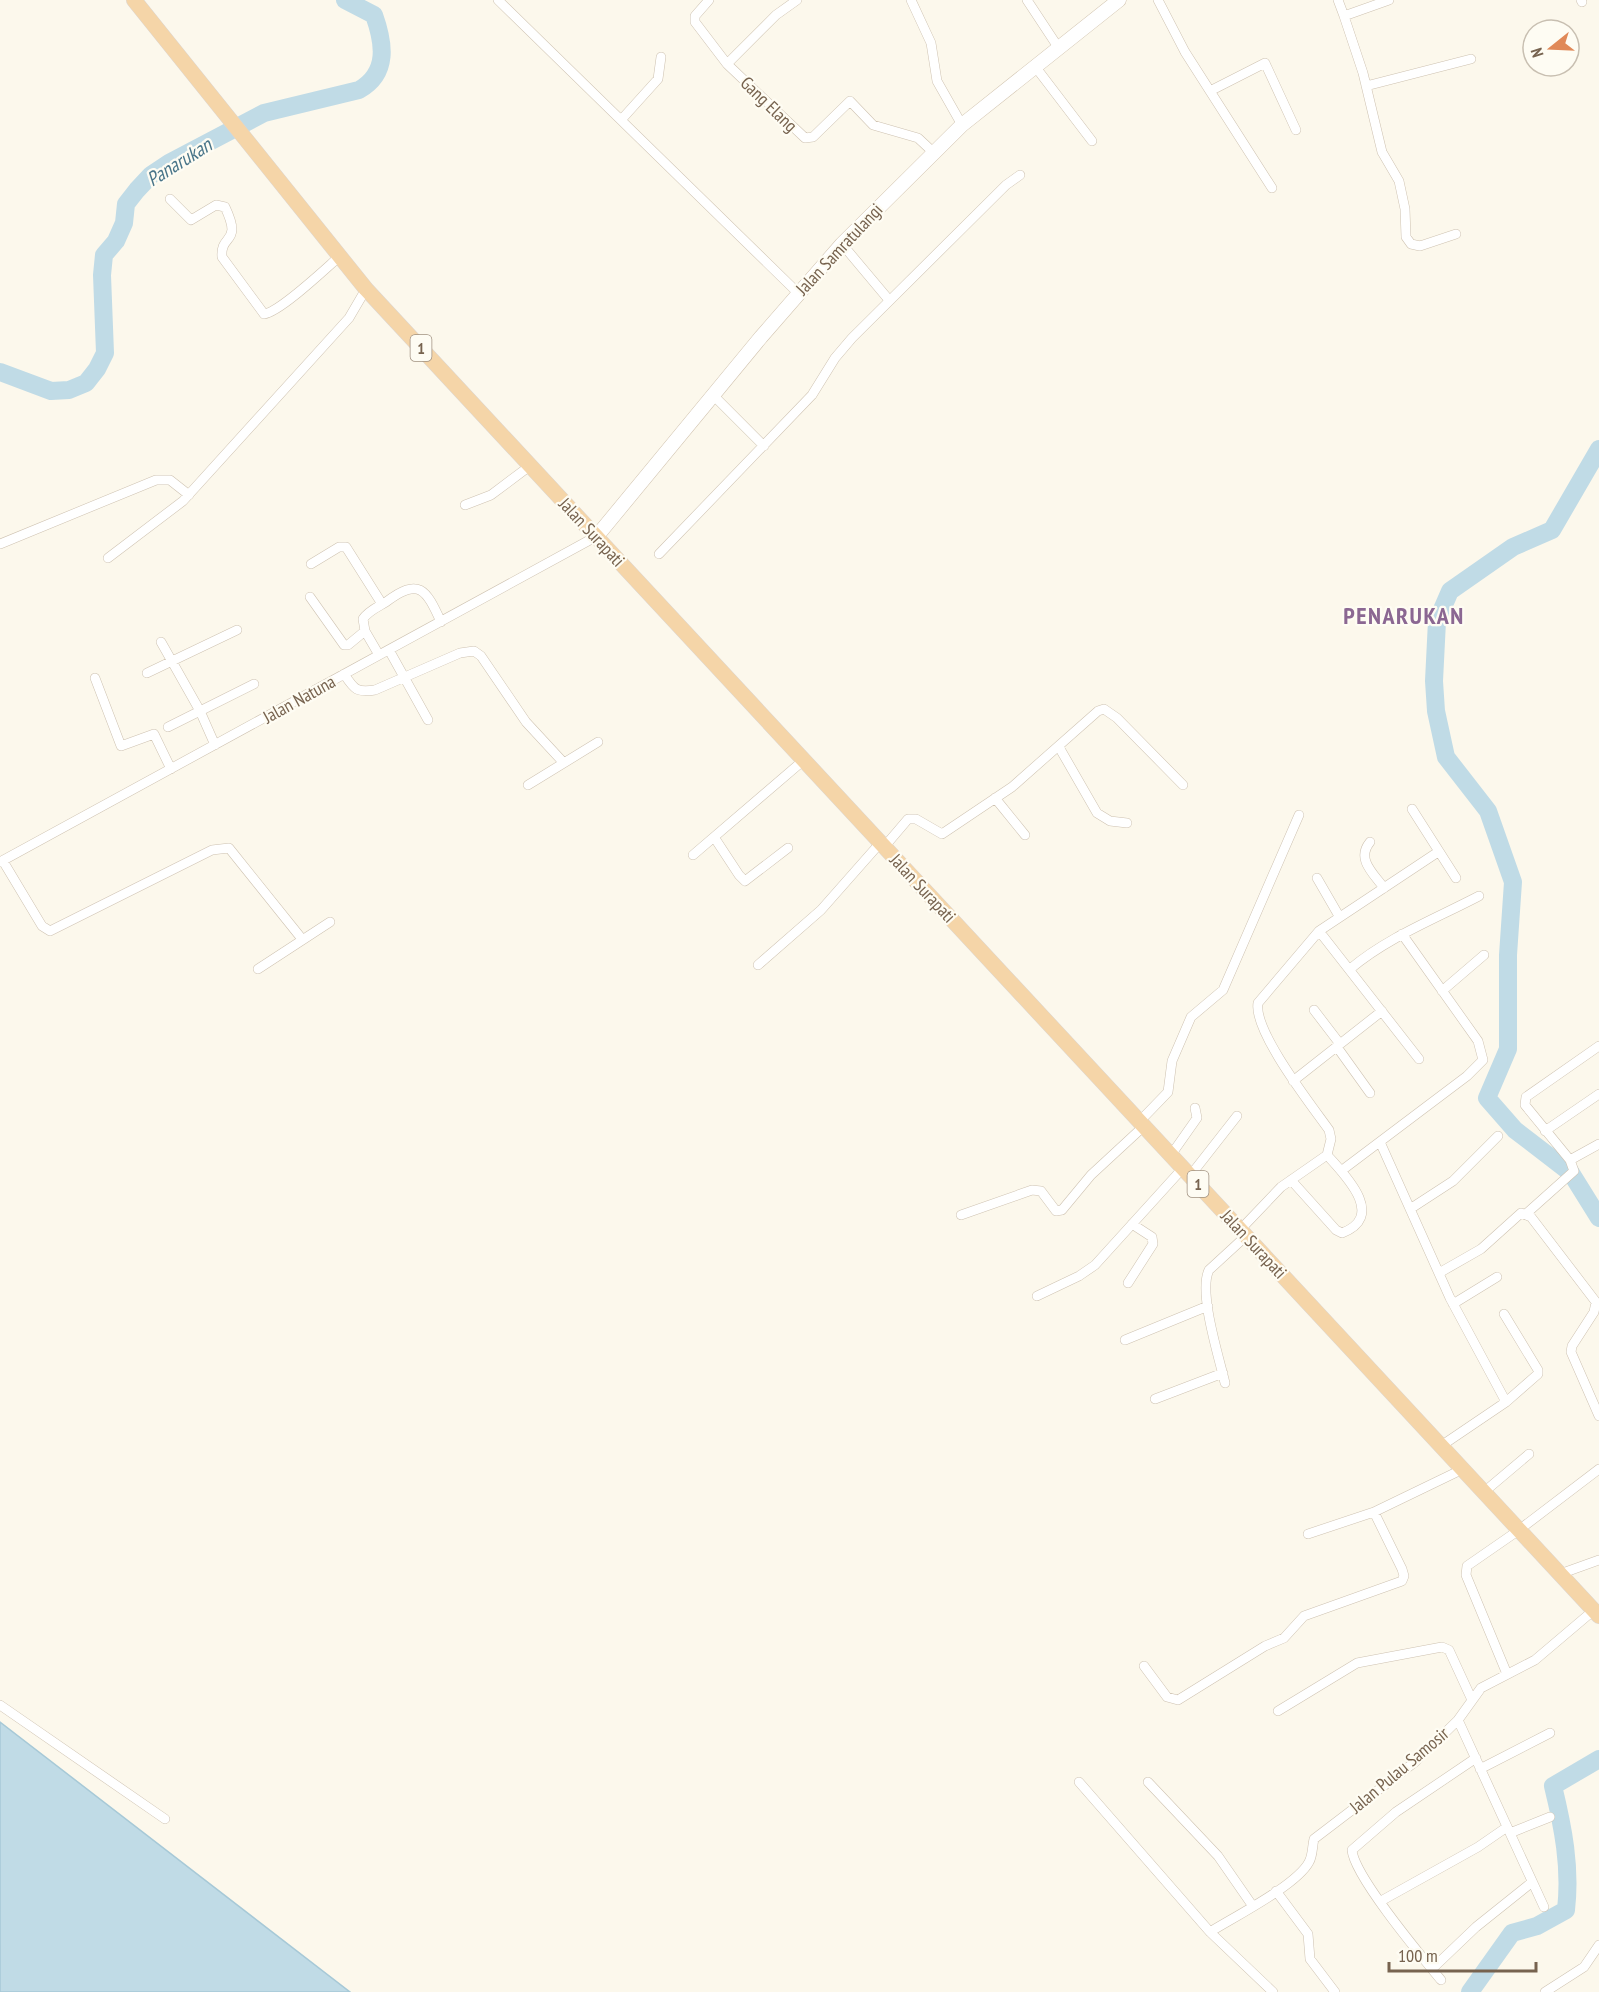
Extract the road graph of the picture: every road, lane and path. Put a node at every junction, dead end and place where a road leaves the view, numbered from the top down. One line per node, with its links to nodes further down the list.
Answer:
1 (134, 0): 29 (highway, Jalan Surapati / 1)
2 (498, 0): 19 (street)
3 (709, 0): 15 (street, Gang Elang)
4 (797, 0): 15 (street)
5 (911, 0): 20 (street)
6 (1028, 0): 12 (street)
7 (1119, 0): 12 (main road, Jalan Samratulangi)
8 (1158, 0): 18 (street)
9 (1338, 0): 11 (street)
10 (1389, 0): 11 (street)
11 (1344, 16): 17 (street)
12 (1058, 47): 16 (main road, Jalan Samratulangi)
13 (661, 57): 19 (street)
14 (1471, 59): 17 (street)
15 (727, 64): 23 (street, Gang Elang)
16 (1034, 65): 20 (main road, Jalan Samratulangi); 22 (street)
17 (1366, 86): 27 (street)
18 (1210, 91): 21 (street); 25 (street)
19 (621, 120): 31 (street)
20 (962, 125): 23 (main road, Jalan Samratulangi)
21 (1296, 130)
22 (1092, 141)
23 (933, 152): 28 (main road, Jalan Samratulangi)
24 (1020, 176): 32 (street)
25 (1272, 188)
26 (170, 199): 29 (street)
27 (1456, 234)
28 (842, 244): 31 (main road, Jalan Samratulangi); 32 (street)
29 (340, 256): 30 (highway, Jalan Surapati / 1)
30 (366, 289): 35 (highway, Jalan Surapati / 1); 36 (street)
31 (798, 293): 33 (main road, Jalan Samratulangi)
32 (890, 300): 34 (street)
33 (713, 395): 34 (street); 38 (main road, Jalan Samratulangi)
34 (764, 446): 40 (street)
35 (531, 465): 37 (street); 38 (highway, Jalan Surapati / 1)
36 (189, 495): 39 (street); 41 (street)
37 (465, 505)
38 (597, 536): 45 (street, Jalan Natuna); 63 (highway, Jalan Surapati / 1)
39 (0, 544)
40 (659, 554)
41 (108, 558)
42 (311, 564): 44 (street)
43 (310, 597): 47 (street)
44 (382, 604): 45 (street); 47 (street)
45 (441, 622): 49 (street, Jalan Natuna)
46 (237, 630): 51 (street)
47 (365, 632): 50 (street)
48 (161, 642): 51 (street)
49 (389, 650): 50 (street, Jalan Natuna); 55 (street)
50 (379, 655): 53 (street, Jalan Natuna)
51 (172, 662): 52 (street); 57 (street)
52 (147, 674)
53 (344, 674): 55 (street); 61 (street, Jalan Natuna)
54 (95, 678): 65 (street)
55 (403, 678): 58 (street); 64 (street)
56 (254, 684): 57 (street)
57 (200, 711): 59 (street); 61 (street)
58 (428, 720)
59 (168, 727)
60 (598, 742): 64 (street)
61 (215, 745): 65 (street, Jalan Natuna)
62 (1059, 747): 67 (street); 68 (street); 71 (street)
63 (805, 759): 73 (street); 75 (highway, Jalan Surapati / 1)
64 (563, 762): 66 (street)
65 (171, 769): 79 (street, Jalan Natuna)
66 (528, 785)
67 (1183, 785)
68 (995, 798): 72 (street); 75 (street)
69 (1412, 809): 77 (street)
70 (1299, 815): 104 (street)
71 (1126, 823)
72 (1025, 835)
73 (714, 837): 76 (street); 78 (street)
74 (1370, 842): 82 (street)
75 (883, 844): 90 (street); 104 (highway, Jalan Surapati / 1)
76 (788, 848)
77 (1438, 852): 81 (street); 82 (street)
78 (693, 855)
79 (1, 862): 88 (street)
80 (1317, 878): 84 (street)
81 (1456, 878)
82 (1384, 888): 84 (street)
83 (1479, 896): 87 (street)
84 (1339, 916): 86 (street)
85 (330, 922): 88 (street)
86 (1319, 931): 92 (street); 99 (street)
87 (1402, 934): 92 (street); 93 (street)
88 (302, 939): 91 (street)
89 (1484, 955): 93 (street)
90 (758, 965)
91 (258, 969)
92 (1350, 969): 95 (street)
93 (1442, 991): 107 (street)
94 (1314, 1010): 96 (street)
95 (1382, 1011): 96 (street); 98 (street)
96 (1339, 1046): 99 (street); 100 (street)
97 (1599, 1046): 105 (street)
98 (1419, 1059)
99 (1293, 1081): 110 (street)
100 (1370, 1093)
101 (1599, 1094): 105 (street)
102 (1195, 1108): 109 (street)
103 (1237, 1116): 112 (street)
104 (1142, 1124): 109 (highway, Jalan Surapati / 1); 117 (street)
105 (1545, 1131): 111 (street)
106 (1498, 1136): 115 (street)
107 (1380, 1142): 113 (street); 115 (street)
108 (1599, 1143): 111 (street)
109 (1171, 1155): 112 (highway, Jalan Surapati / 1)
110 (1327, 1155): 113 (street); 114 (street)
111 (1570, 1161): 116 (street)
112 (1187, 1172): 118 (street); 119 (highway, Jalan Surapati / 1)
113 (1341, 1172): 114 (street)
114 (1291, 1180): 119 (street)
115 (1410, 1209): 120 (street)
116 (1527, 1213): 120 (street); 130 (street)
117 (961, 1215)
118 (1132, 1224): 122 (street); 123 (street)
119 (1243, 1233): 125 (street); 131 (highway, Jalan Surapati / 1)
120 (1439, 1273): 124 (street)
121 (1497, 1277): 124 (street)
122 (1128, 1283)
123 (1037, 1296)
124 (1453, 1304): 129 (street)
125 (1208, 1306): 127 (street); 128 (street)
126 (1504, 1314): 129 (street)
127 (1125, 1340)
128 (1155, 1399)
129 (1506, 1402): 131 (street)
130 (1599, 1416)
131 (1441, 1446): 133 (highway, Jalan Surapati / 1)
132 (1529, 1454): 135 (street)
133 (1462, 1469): 135 (highway, Jalan Surapati / 1); 136 (street)
134 (1599, 1469): 137 (street)
135 (1484, 1492): 137 (highway, Jalan Surapati / 1)
136 (1374, 1512): 138 (street); 142 (street)
137 (1519, 1530): 140 (highway, Jalan Surapati / 1); 143 (street)
138 (1308, 1534)
139 (1599, 1560): 140 (street)
140 (1560, 1574): 141 (highway, Jalan Surapati / 1)
141 (1596, 1613): 143 (street, Jalan Pulau Samosir)
142 (1144, 1666)
143 (1507, 1674): 144 (street, Jalan Pulau Samosir)
144 (1472, 1700): 146 (street); 147 (street, Jalan Pulau Samosir)
145 (0, 1705): 154 (street)
146 (1278, 1711)
147 (1458, 1720): 149 (street); 157 (street, Jalan Pulau Samosir)
148 (1550, 1733): 150 (street)
149 (1476, 1758): 150 (street); 158 (street)
150 (1480, 1769): 155 (street)
151 (1079, 1782): 161 (street)
152 (1148, 1782): 159 (street)
153 (1550, 1817): 155 (street)
154 (165, 1819)
155 (1508, 1830): 156 (street); 158 (street)
156 (1531, 1883): 160 (street); 163 (street)
157 (1276, 1891): 159 (street, Jalan Pulau Samosir); 166 (street)
158 (1381, 1901): 163 (street)
159 (1252, 1905): 161 (street, Jalan Pulau Samosir)
160 (1544, 1907)
161 (1210, 1932): 165 (street)
162 (1599, 1945): 167 (street)
163 (1432, 1969): 164 (street)
164 (1442, 1980)
165 (1273, 1992)
166 (1335, 1992)
167 (1545, 1992)

